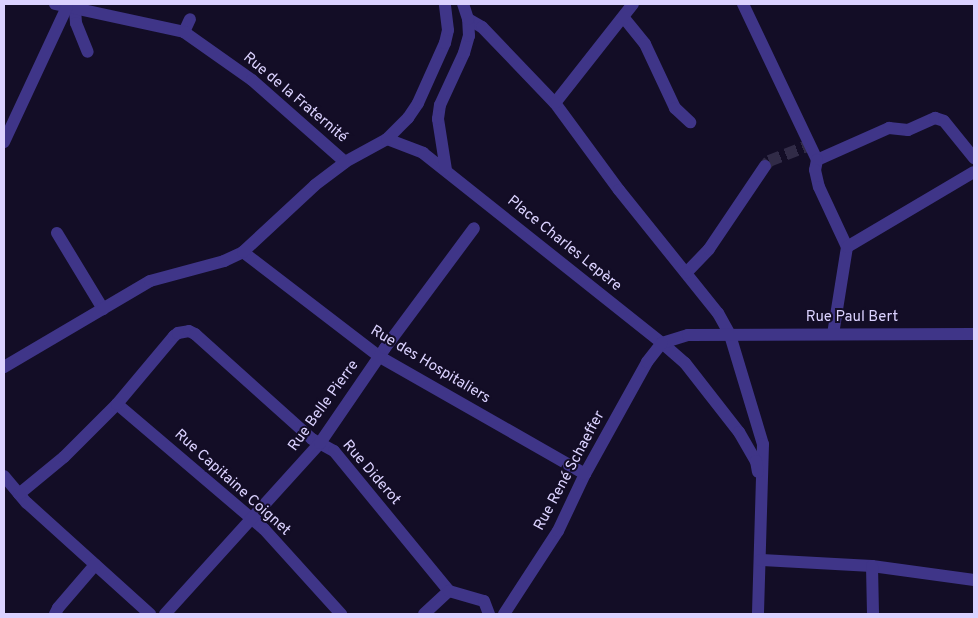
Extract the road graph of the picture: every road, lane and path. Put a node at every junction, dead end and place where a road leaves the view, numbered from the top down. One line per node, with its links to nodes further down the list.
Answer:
1 (445, 4): 13 (street)
2 (463, 4): 8 (street)
3 (633, 4): 6 (street)
4 (743, 4): 16 (street)
5 (66, 6): 9 (street, Rue de la Fraternité); 10 (street); 14 (street)
6 (624, 18): 11 (street); 12 (street)
7 (190, 19): 9 (street)
8 (468, 19): 11 (street); 19 (street)
9 (184, 32): 17 (street, Rue de la Fraternité)
10 (88, 52)
11 (555, 102): 25 (street)
12 (690, 122)
13 (387, 139): 17 (street); 19 (street, Place Charles Lepère)
14 (4, 142)
15 (974, 158): 16 (street)
16 (817, 160): 23 (street)
17 (345, 162): 24 (street)
18 (765, 166): 25 (street)
19 (446, 170): 30 (street, Place Charles Lepère)
20 (974, 172): 23 (street)
21 (474, 228): 31 (street, Rue Belle Pierre)
22 (57, 233): 26 (street)
23 (847, 247): 27 (street)
24 (243, 252): 26 (street); 31 (street, Rue des Hospitaliers)
25 (686, 273): 29 (street)
26 (104, 309): 32 (street)
27 (833, 334): 28 (street, Rue Paul Bert); 29 (street, Rue Paul Bert)
28 (974, 334)
29 (730, 335): 30 (street, Rue Paul Bert); 37 (street)
30 (662, 343): 35 (street, Rue René Schaeffer); 37 (street, Place Charles Lepère)
31 (380, 357): 34 (street, Rue Belle Pierre); 35 (street, Rue des Hospitaliers)
32 (4, 368)
33 (117, 404): 34 (street, Rue Diderot); 38 (street); 39 (street, Rue Capitaine Coignet)
34 (320, 444): 39 (street, Rue Belle Pierre); 44 (street, Rue Diderot)
35 (585, 474): 51 (street, Rue René Schaeffer)
36 (4, 476): 38 (street)
37 (762, 489): 40 (street)
38 (19, 494): 41 (street)
39 (252, 519): 47 (street, Rue Belle Pierre); 48 (street, Rue Capitaine Coignet)
40 (760, 560): 42 (street); 52 (street)
41 (95, 564): 45 (street); 46 (street)
42 (872, 566): 43 (street); 53 (street)
43 (974, 580)
44 (449, 591): 49 (street); 50 (street)
45 (55, 614)
46 (150, 614)
47 (165, 614)
48 (341, 614)
49 (424, 614)
50 (489, 614)
51 (504, 614)
52 (758, 614)
53 (872, 614)

